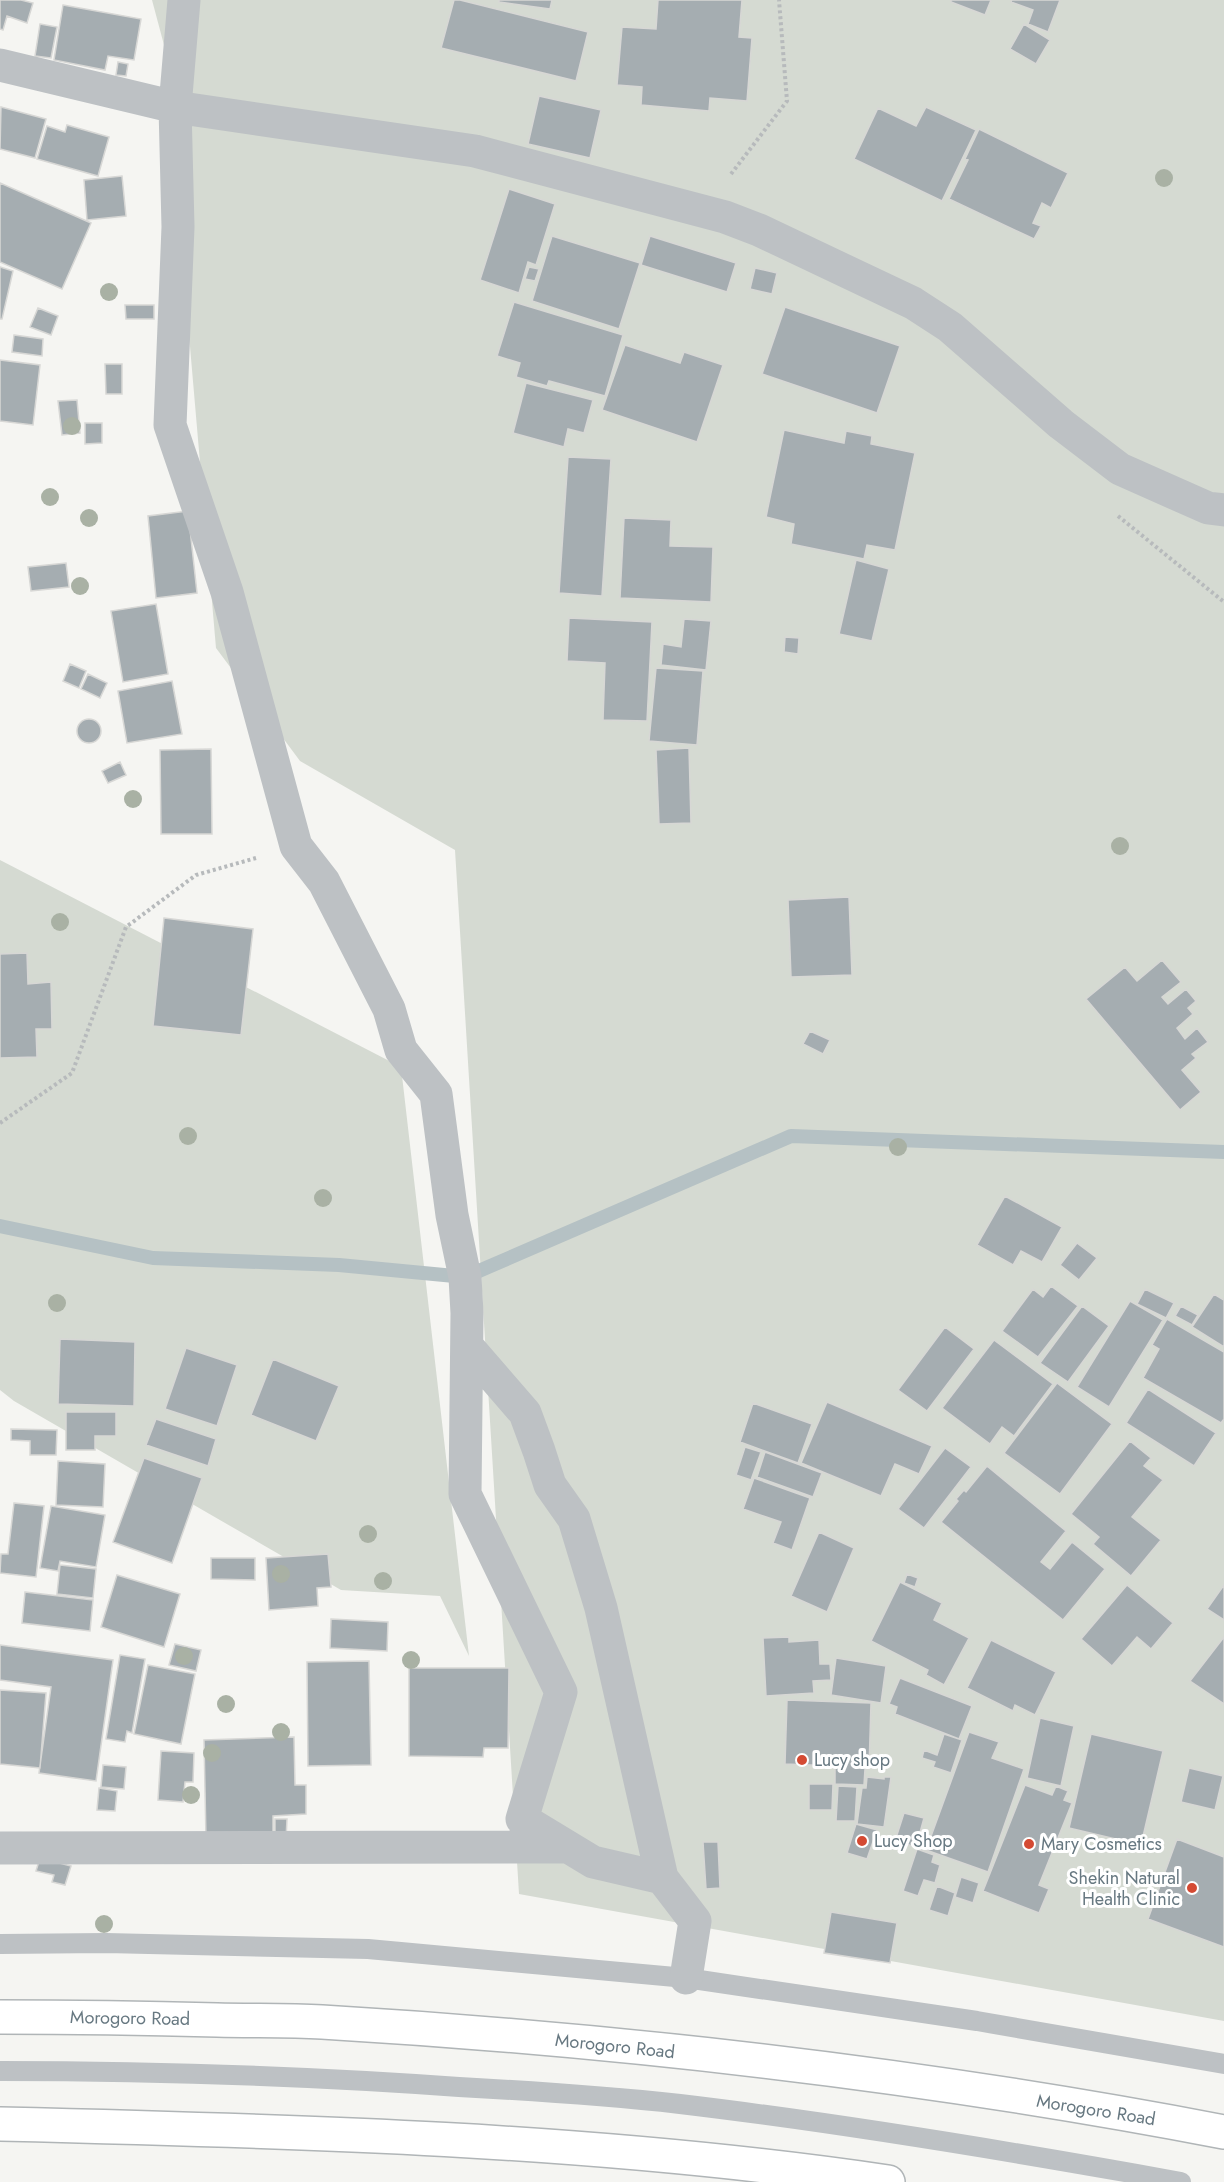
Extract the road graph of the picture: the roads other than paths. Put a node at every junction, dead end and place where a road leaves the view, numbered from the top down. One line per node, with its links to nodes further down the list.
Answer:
1 (184, 0): 3 (street)
2 (0, 65): 3 (street)
3 (175, 107): 4 (street); 5 (street)
4 (1224, 510)
5 (467, 1346): 6 (street); 8 (street)
6 (568, 1847): 7 (street); 8 (street)
7 (0, 1848)
8 (662, 1878): 10 (street)
9 (0, 1944): 10 (lane)
10 (686, 1978): 12 (lane)
11 (0, 2017): 15 (highway, Morogoro Road)
12 (1224, 2064)
13 (0, 2071): 17 (lane)
14 (0, 2124): 16 (highway)
15 (1224, 2132)
16 (888, 2182)
17 (1181, 2182)

